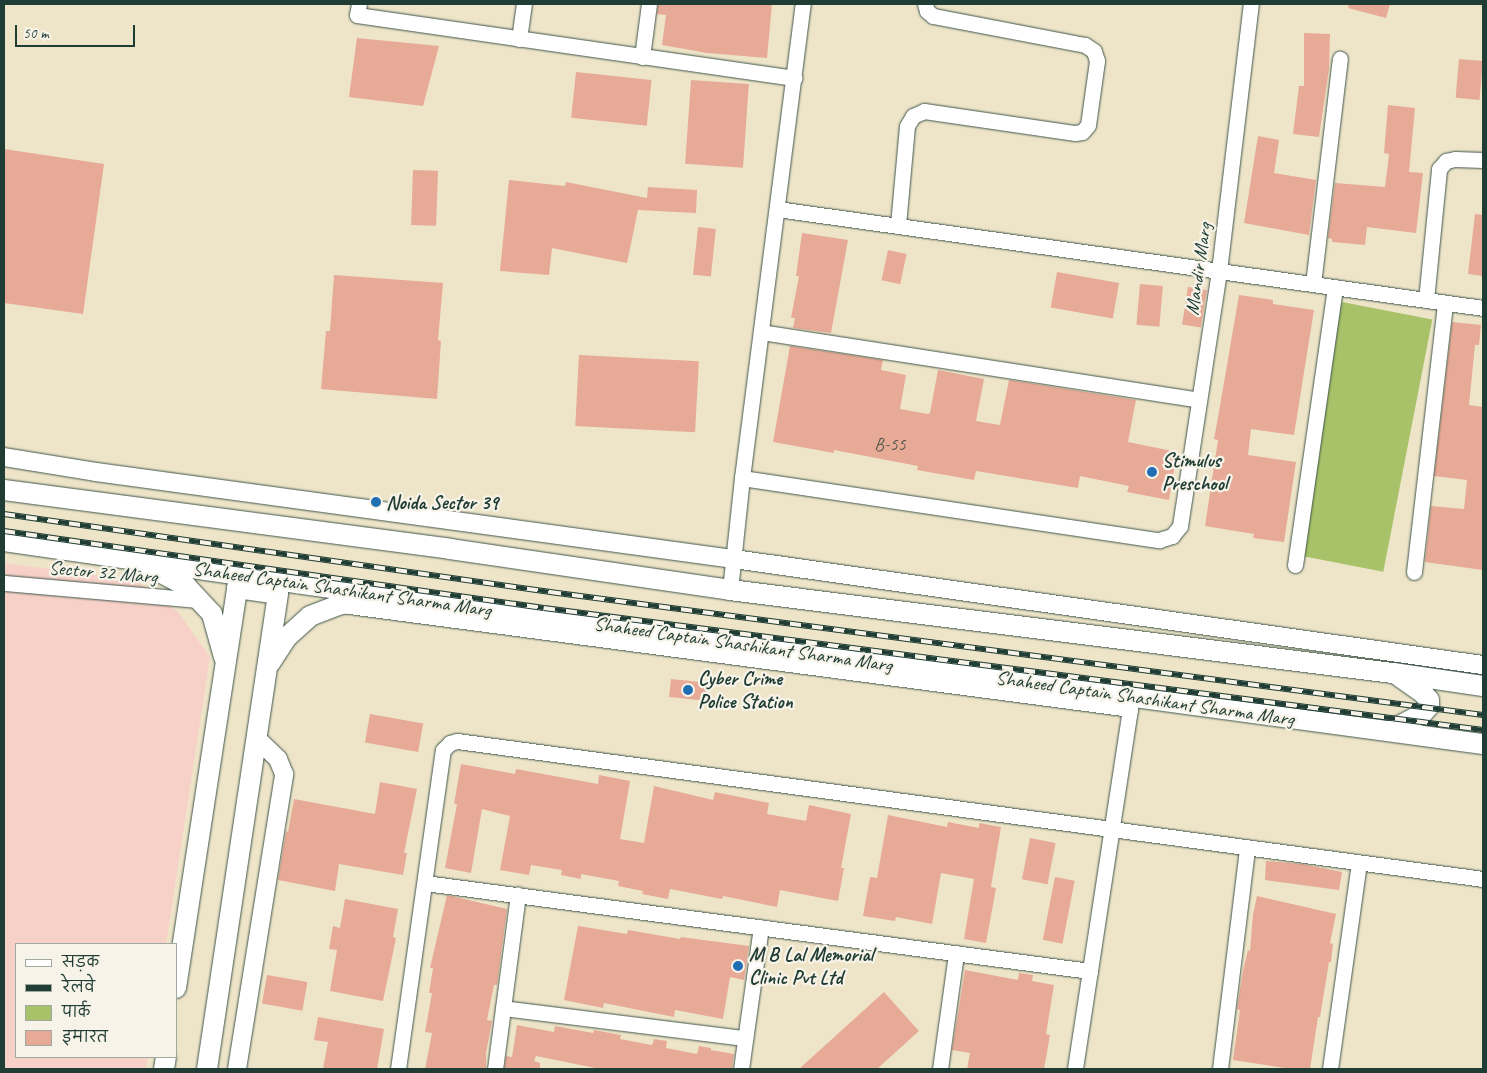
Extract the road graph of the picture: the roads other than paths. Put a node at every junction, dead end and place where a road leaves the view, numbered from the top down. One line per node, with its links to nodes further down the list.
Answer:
1 (359, 4): 7 (street)
2 (524, 4): 7 (street)
3 (649, 4): 8 (street)
4 (803, 4): 10 (street)
5 (925, 4): 13 (street)
6 (1251, 4): 14 (street, Mandir Marg)
7 (520, 39): 8 (street)
8 (642, 57): 10 (street)
9 (1340, 59): 15 (street)
10 (794, 78): 12 (street)
11 (1483, 160): 17 (street)
12 (777, 209): 13 (street); 20 (street)
13 (898, 225): 14 (street)
14 (1218, 271): 15 (street); 21 (street, Mandir Marg)
15 (1312, 284): 16 (street)
16 (1334, 287): 17 (street); 28 (street)
17 (1426, 300): 18 (street)
18 (1445, 303): 19 (street); 29 (street)
19 (1483, 308)
20 (761, 332): 21 (street); 23 (street)
21 (1199, 400): 23 (street, Mandir Marg)
22 (4, 457): 27 (street)
23 (742, 478): 27 (street)
24 (4, 490): 31 (main road)
25 (4, 541): 26 (main road, Shaheed Captain Shashikant Sharma Marg)
26 (125, 558): 32 (main road, Shaheed Captain Shashikant Sharma Marg); 33 (main road)
27 (734, 559): 31 (street); 36 (street)
28 (1296, 565)
29 (1414, 572)
30 (4, 584): 33 (street, Sector 32 Marg)
31 (730, 590): 38 (main road)
32 (385, 596): 34 (main road); 40 (main road, Shaheed Captain Shashikant Sharma Marg)
33 (199, 600): 35 (main road)
34 (338, 605): 37 (main road); 43 (street)
35 (226, 664): 37 (main road); 52 (main road)
36 (1483, 665)
37 (266, 669): 41 (main road)
38 (1393, 672): 39 (main road); 40 (main road)
39 (1483, 686)
40 (1390, 732): 42 (main road, Shaheed Captain Shashikant Sharma Marg)
41 (256, 738): 55 (main road); 56 (street)
42 (1483, 744)
43 (1111, 828): 44 (street); 47 (street); 51 (street)
44 (1247, 848): 45 (street); 62 (street)
45 (1359, 863): 46 (street); 64 (street)
46 (1483, 879)
47 (425, 883): 48 (street); 57 (street)
48 (518, 895): 49 (street); 53 (street)
49 (761, 927): 50 (street); 54 (street)
50 (956, 953): 51 (street); 60 (street)
51 (1090, 971): 61 (street)
52 (178, 975)
53 (503, 1008): 54 (street); 58 (street)
54 (745, 1038): 59 (street)
55 (207, 1069)
56 (237, 1069)
57 (398, 1069)
58 (495, 1069)
59 (741, 1069)
60 (940, 1069)
61 (1075, 1069)
62 (1220, 1069): 63 (street)
63 (1224, 1069)
64 (1330, 1069)

